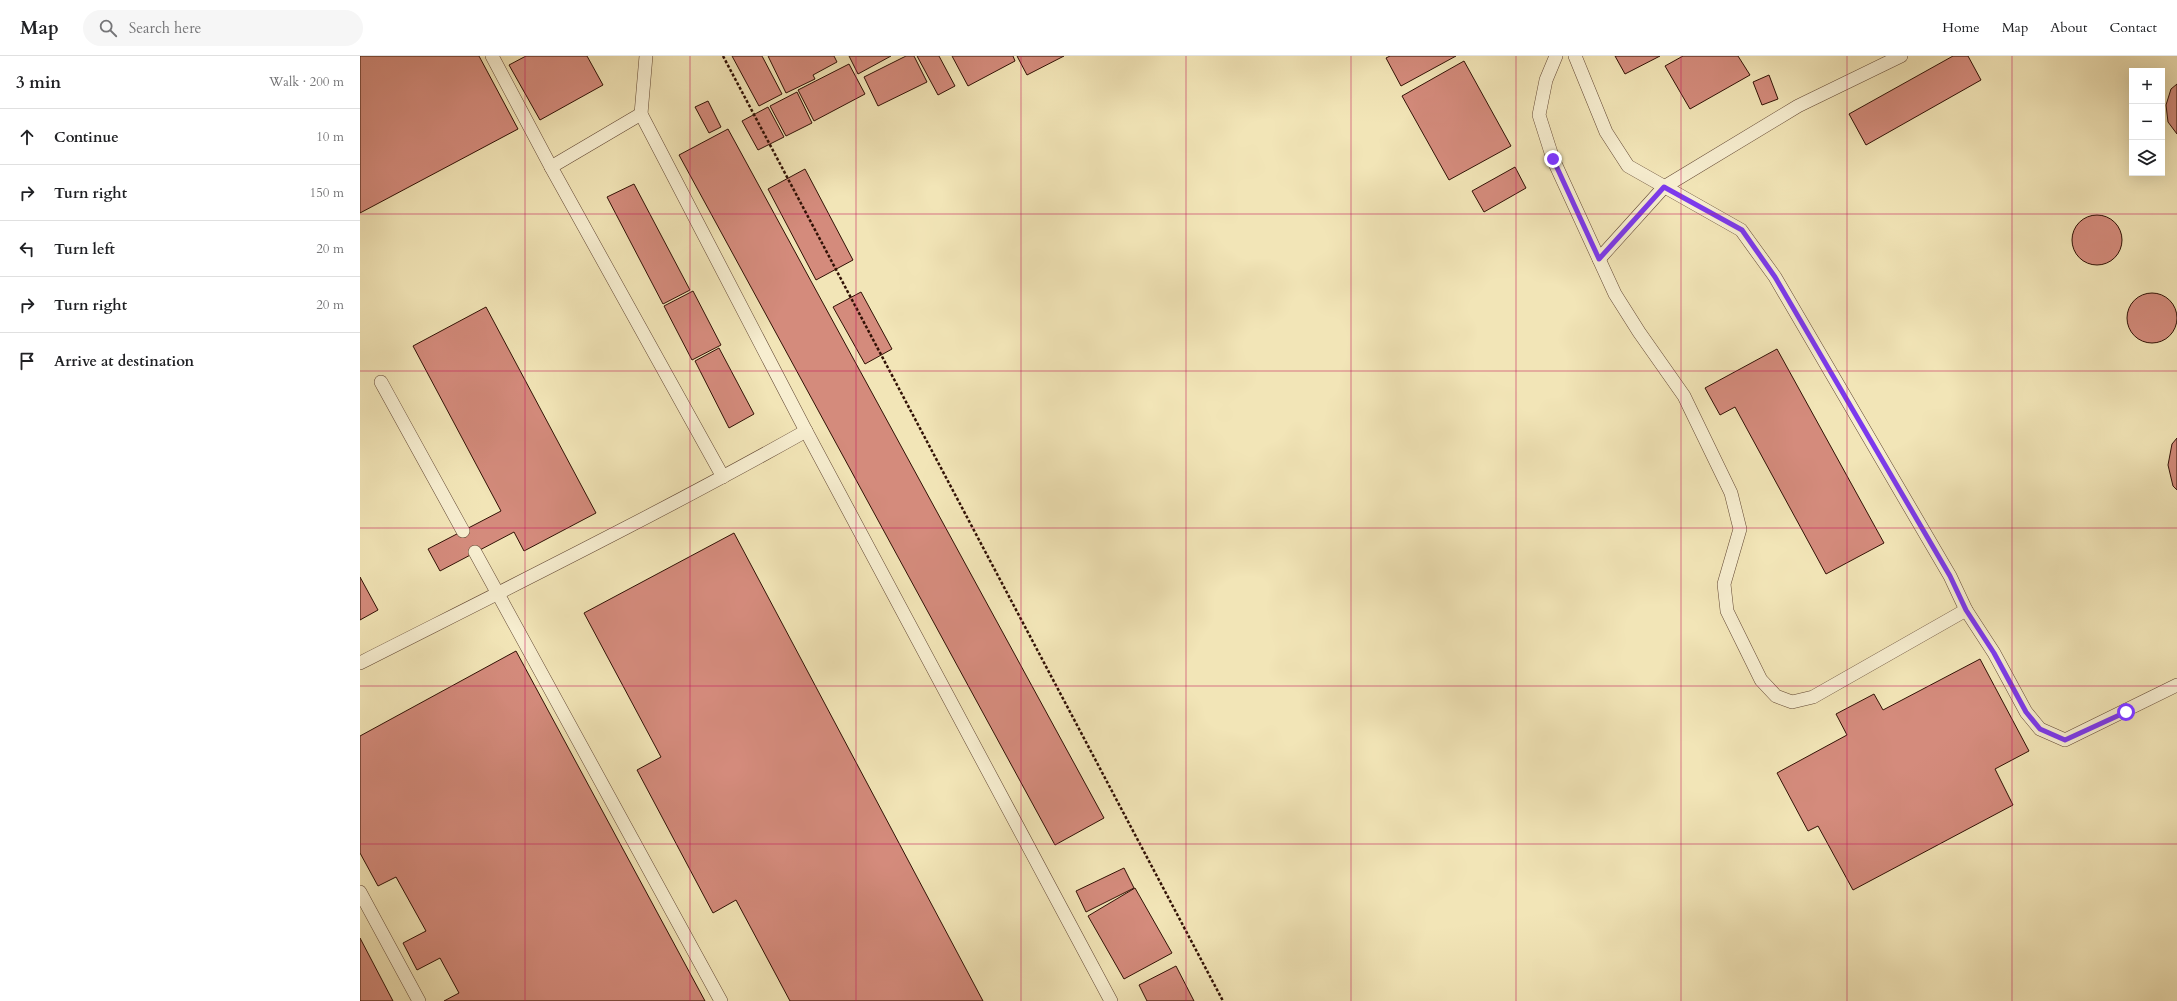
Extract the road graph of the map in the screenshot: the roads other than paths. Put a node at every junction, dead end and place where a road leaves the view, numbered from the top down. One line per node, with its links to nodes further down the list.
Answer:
1 (492, 56): 7 (lane)
2 (646, 56): 6 (lane)
3 (1556, 56): 9 (lane)
4 (1575, 56): 8 (lane)
5 (1900, 56): 8 (lane)
6 (642, 114): 7 (lane); 11 (lane)
7 (551, 167): 12 (lane)
8 (1664, 187): 9 (lane); 16 (lane)
9 (1599, 259): 16 (lane)
10 (381, 382): 13 (lane)
11 (806, 431): 12 (lane); 22 (lane)
12 (723, 478): 15 (lane)
13 (463, 531)
14 (475, 552): 15 (lane)
15 (499, 594): 17 (lane); 21 (lane)
16 (1966, 610): 18 (lane)
17 (360, 662)
18 (2177, 685)
19 (360, 892): 20 (lane)
20 (419, 1001)
21 (721, 1001)
22 (1111, 1001)

